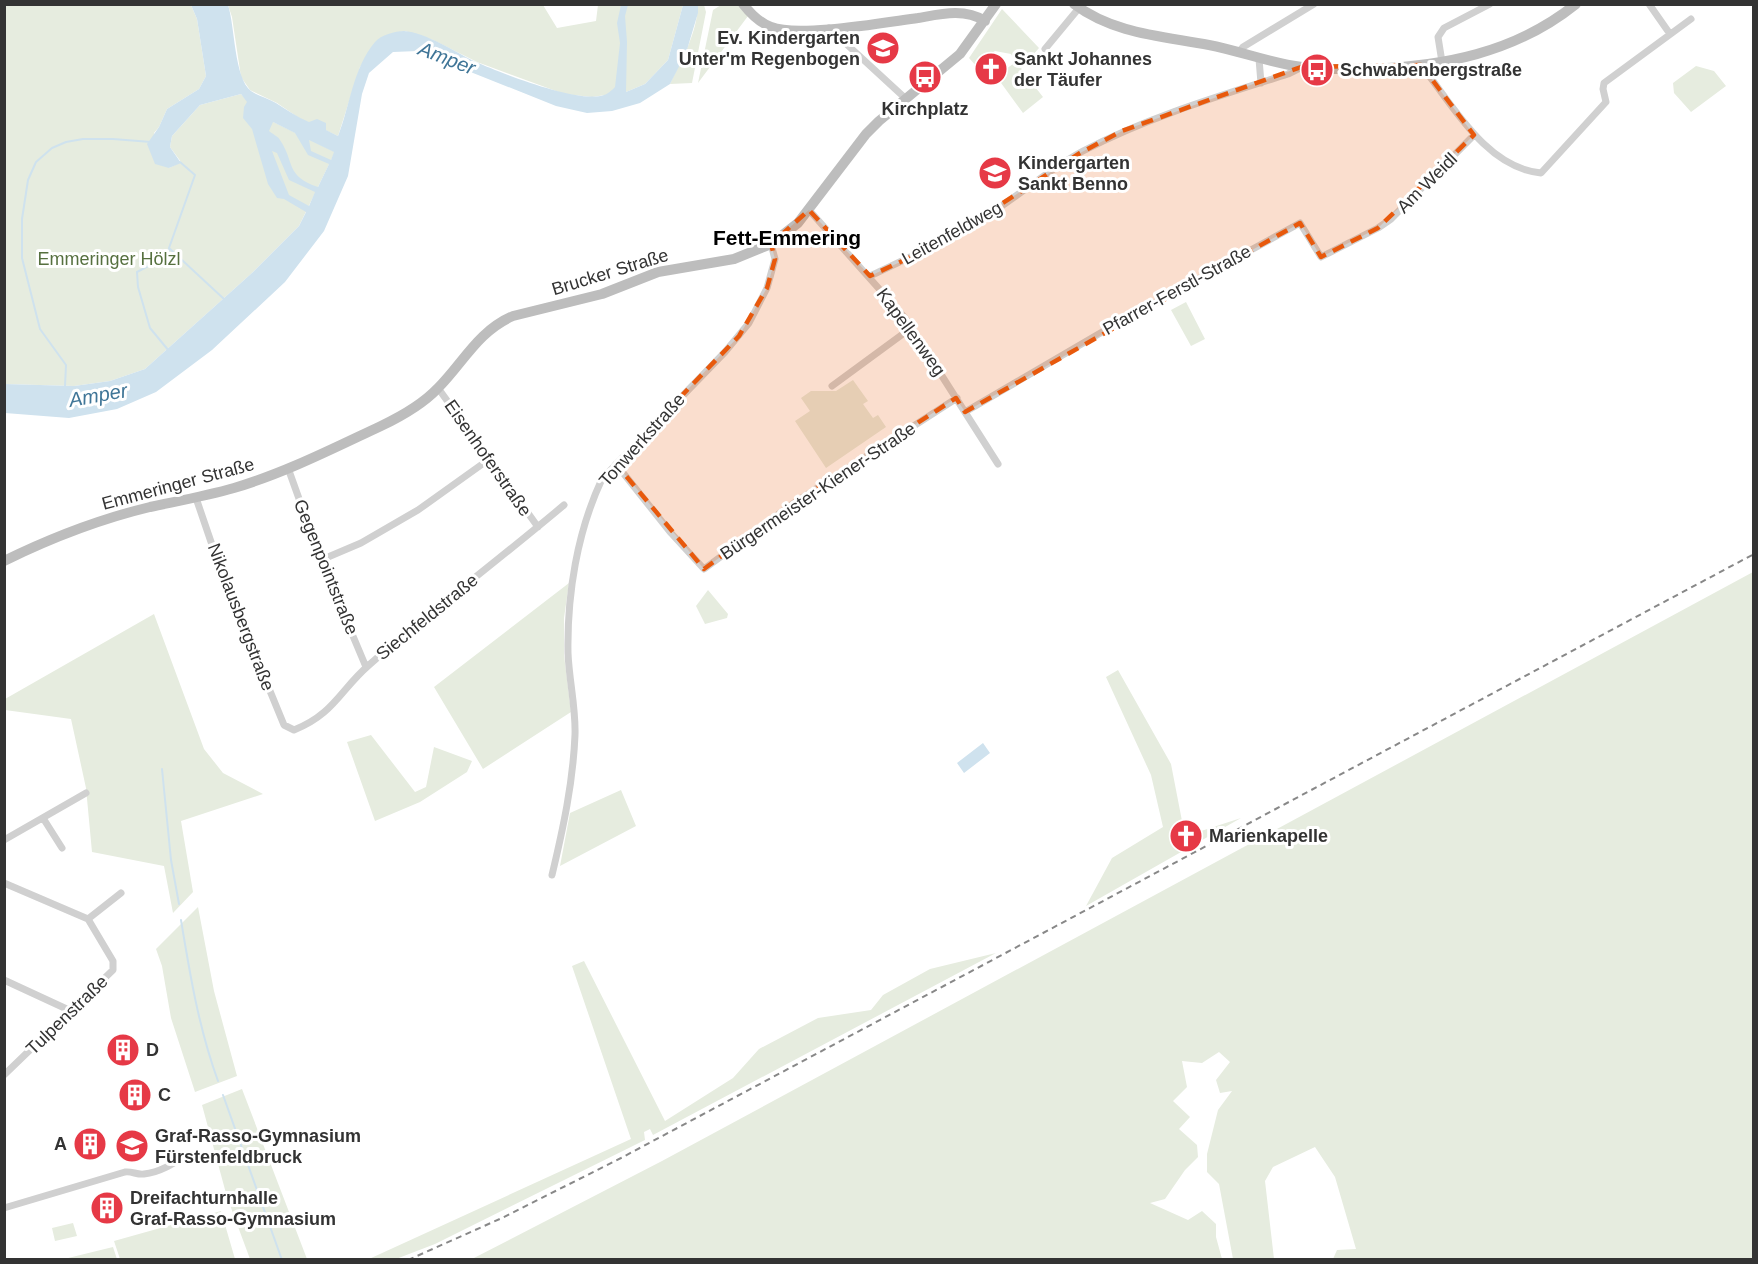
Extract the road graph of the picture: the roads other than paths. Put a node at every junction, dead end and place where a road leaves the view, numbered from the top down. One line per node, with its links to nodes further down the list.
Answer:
1 (743, 4): 10 (street)
2 (996, 4): 9 (street)
3 (1314, 4): 13 (street)
4 (1490, 4): 15 (street)
5 (1576, 4): 15 (street)
6 (1649, 4): 11 (street)
7 (1077, 6): 12 (street); 13 (street)
8 (1690, 19): 11 (street)
9 (985, 21): 10 (street); 19 (street, Brucker Straße)
10 (829, 28): 19 (street)
11 (1670, 34): 20 (street)
12 (1045, 49)
13 (1238, 53): 14 (street)
14 (1259, 59): 17 (street); 18 (street)
15 (1442, 62): 16 (street)
16 (1421, 65): 17 (street); 20 (street)
17 (1301, 67): 18 (street, Leitenfeldweg)
18 (1261, 83): 24 (street, Leitenfeldweg)
19 (906, 98): 21 (street, Brucker Straße)
20 (1474, 135): 22 (street, Am Weidl)
21 (809, 210): 23 (street, Brucker Straße); 24 (street, Kapellenweg)
22 (1378, 228): 30 (street, Pfarrer-Ferstl-Straße)
23 (771, 244): 26 (street, Brucker Straße); 32 (street, Tonwerkstraße)
24 (870, 276): 25 (street, Kapellenweg)
25 (911, 328): 27 (street); 29 (street, Kapellenweg)
26 (448, 376): 28 (street, Emmeringer Straße)
27 (832, 386)
28 (438, 388): 31 (street, Eisenhoferstraße); 34 (street, Emmeringer Straße)
29 (957, 398): 30 (street, Kapellenweg); 32 (street, Bürgermeister-Kiener-Straße)
30 (965, 412): 33 (street, Kapellenweg)
31 (489, 460): 37 (street, Eisenhoferstraße); 38 (street)
32 (616, 464): 46 (street, Tonwerkstraße)
33 (998, 464)
34 (288, 468): 35 (street, Emmeringer Straße); 38 (street, Gegenpointstraße)
35 (196, 498): 39 (street, Emmeringer Straße); 41 (street, Nikolausbergstraße)
36 (564, 505): 37 (street, Siechfeldstraße)
37 (537, 527): 40 (street, Siechfeldstraße)
38 (321, 560): 40 (street, Gegenpointstraße)
39 (4, 561)
40 (366, 667): 41 (street, Siechfeldstraße)
41 (294, 730)
42 (86, 793): 43 (street)
43 (44, 818): 44 (street); 45 (street)
44 (4, 840)
45 (62, 848)
46 (552, 875)
47 (4, 883): 49 (street)
48 (121, 893): 49 (street)
49 (88, 919): 51 (street, Tulpenstraße)
50 (4, 980): 51 (street)
51 (71, 1011): 52 (street, Tulpenstraße)
52 (4, 1075)
53 (188, 1154): 54 (street)
54 (4, 1208)

